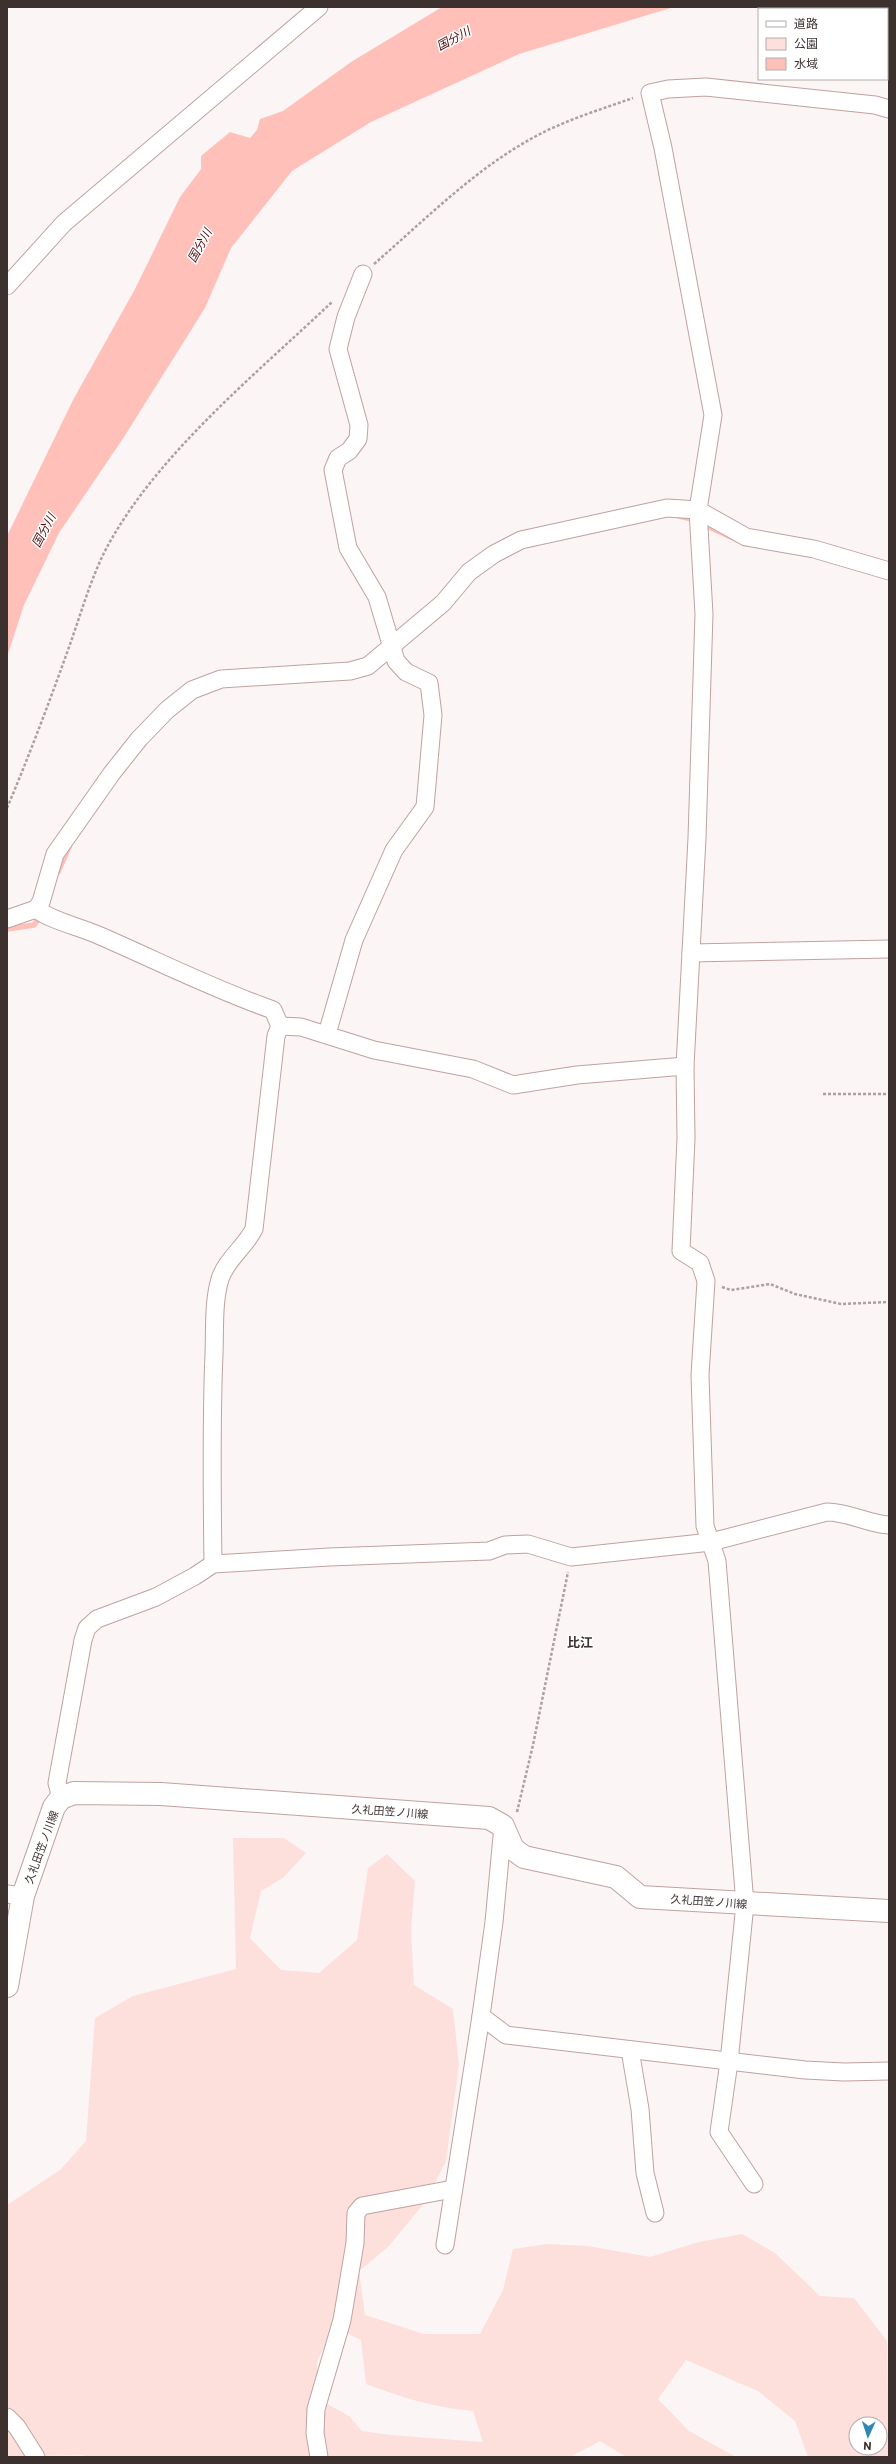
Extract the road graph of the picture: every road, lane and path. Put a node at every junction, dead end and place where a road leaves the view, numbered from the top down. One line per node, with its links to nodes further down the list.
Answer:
1 (319, 7): 5 (street)
2 (650, 93): 3 (street); 4 (path); 7 (street)
3 (889, 109)
4 (363, 274): 9 (street)
5 (7, 286)
6 (336, 299): 10 (path)
7 (699, 521): 8 (street); 9 (street); 14 (street)
8 (889, 571)
9 (393, 652): 11 (street); 16 (street)
10 (7, 808)
11 (40, 912): 12 (street); 15 (street)
12 (7, 919)
13 (889, 949): 14 (street)
14 (691, 953): 17 (street)
15 (280, 1026): 16 (street); 25 (street)
16 (327, 1034): 17 (street)
17 (685, 1066): 20 (street)
18 (823, 1094): 19 (path)
19 (889, 1094)
20 (706, 1281): 21 (path); 23 (street)
21 (889, 1302)
22 (889, 1525): 23 (street)
23 (711, 1542): 24 (street); 29 (street)
24 (571, 1557): 25 (street); 27 (path)
25 (213, 1564): 26 (street)
26 (61, 1798): 27 (main road, 久礼田笠ノ川線); 28 (main road, 久礼田笠ノ川線)
27 (503, 1826): 29 (main road, 久礼田笠ノ川線); 32 (street)
28 (15, 1895): 31 (main road, 久礼田笠ノ川線)
29 (745, 1904): 30 (main road, 久礼田笠ノ川線); 34 (street)
30 (889, 1911)
31 (7, 1986)
32 (482, 2016): 33 (street); 37 (street)
33 (630, 2050): 34 (street); 38 (street)
34 (729, 2062): 35 (street); 36 (street)
35 (889, 2071)
36 (754, 2184)
37 (452, 2189): 39 (street); 42 (street)
38 (655, 2214)
39 (445, 2245)
40 (7, 2417): 41 (street)
41 (36, 2457)
42 (319, 2457)

